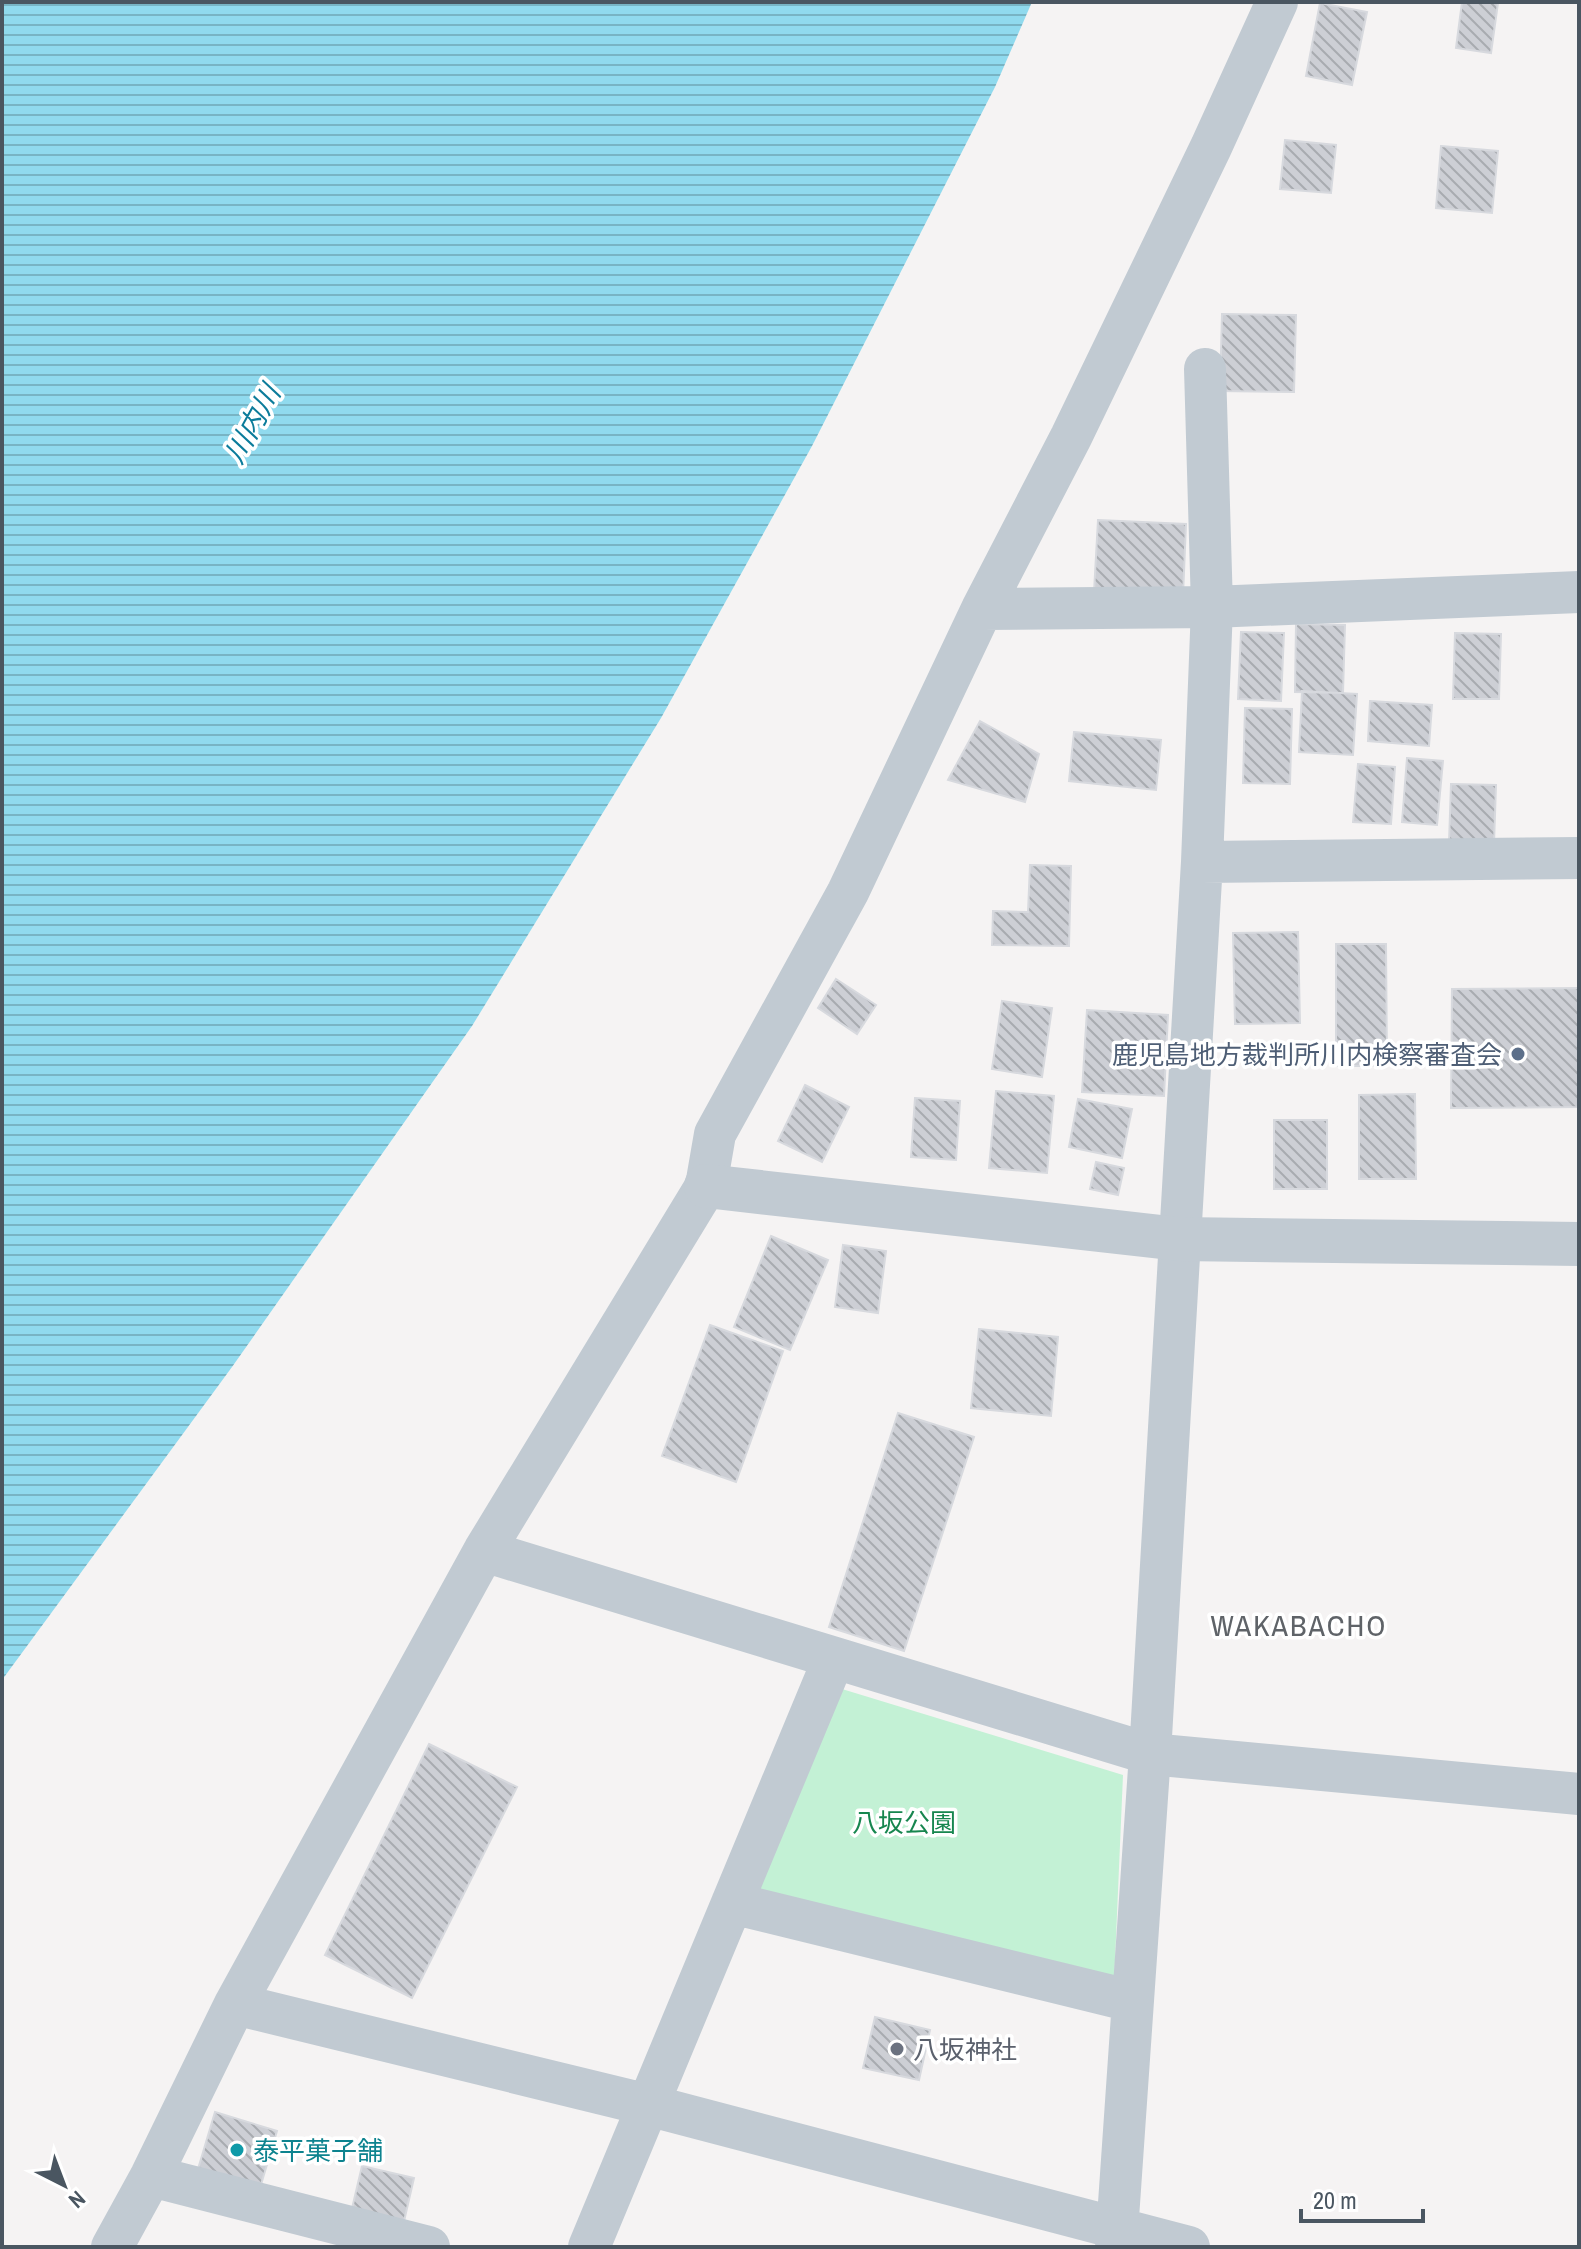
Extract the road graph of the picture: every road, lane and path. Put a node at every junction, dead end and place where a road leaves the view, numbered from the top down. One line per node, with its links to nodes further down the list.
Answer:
1 (1277, 2): 5 (street)
2 (1205, 369): 4 (street)
3 (1579, 592): 4 (street)
4 (1212, 607): 5 (street); 7 (street)
5 (982, 609): 8 (street)
6 (1579, 858): 7 (street)
7 (1202, 862): 9 (street)
8 (706, 1186): 9 (street); 11 (street)
9 (1179, 1239): 10 (street); 13 (street)
10 (1579, 1244)
11 (484, 1551): 12 (street); 17 (street)
12 (834, 1658): 13 (street); 15 (street)
13 (1150, 1754): 14 (street); 16 (street)
14 (1579, 1794)
15 (732, 1903): 16 (street); 18 (street)
16 (1132, 2001): 20 (street)
17 (235, 2004): 18 (street); 19 (street)
18 (648, 2105): 20 (street); 23 (street)
19 (151, 2176): 21 (street); 22 (street)
20 (1116, 2238): 24 (street)
21 (112, 2247)
22 (429, 2247)
23 (589, 2247)
24 (1189, 2247)

